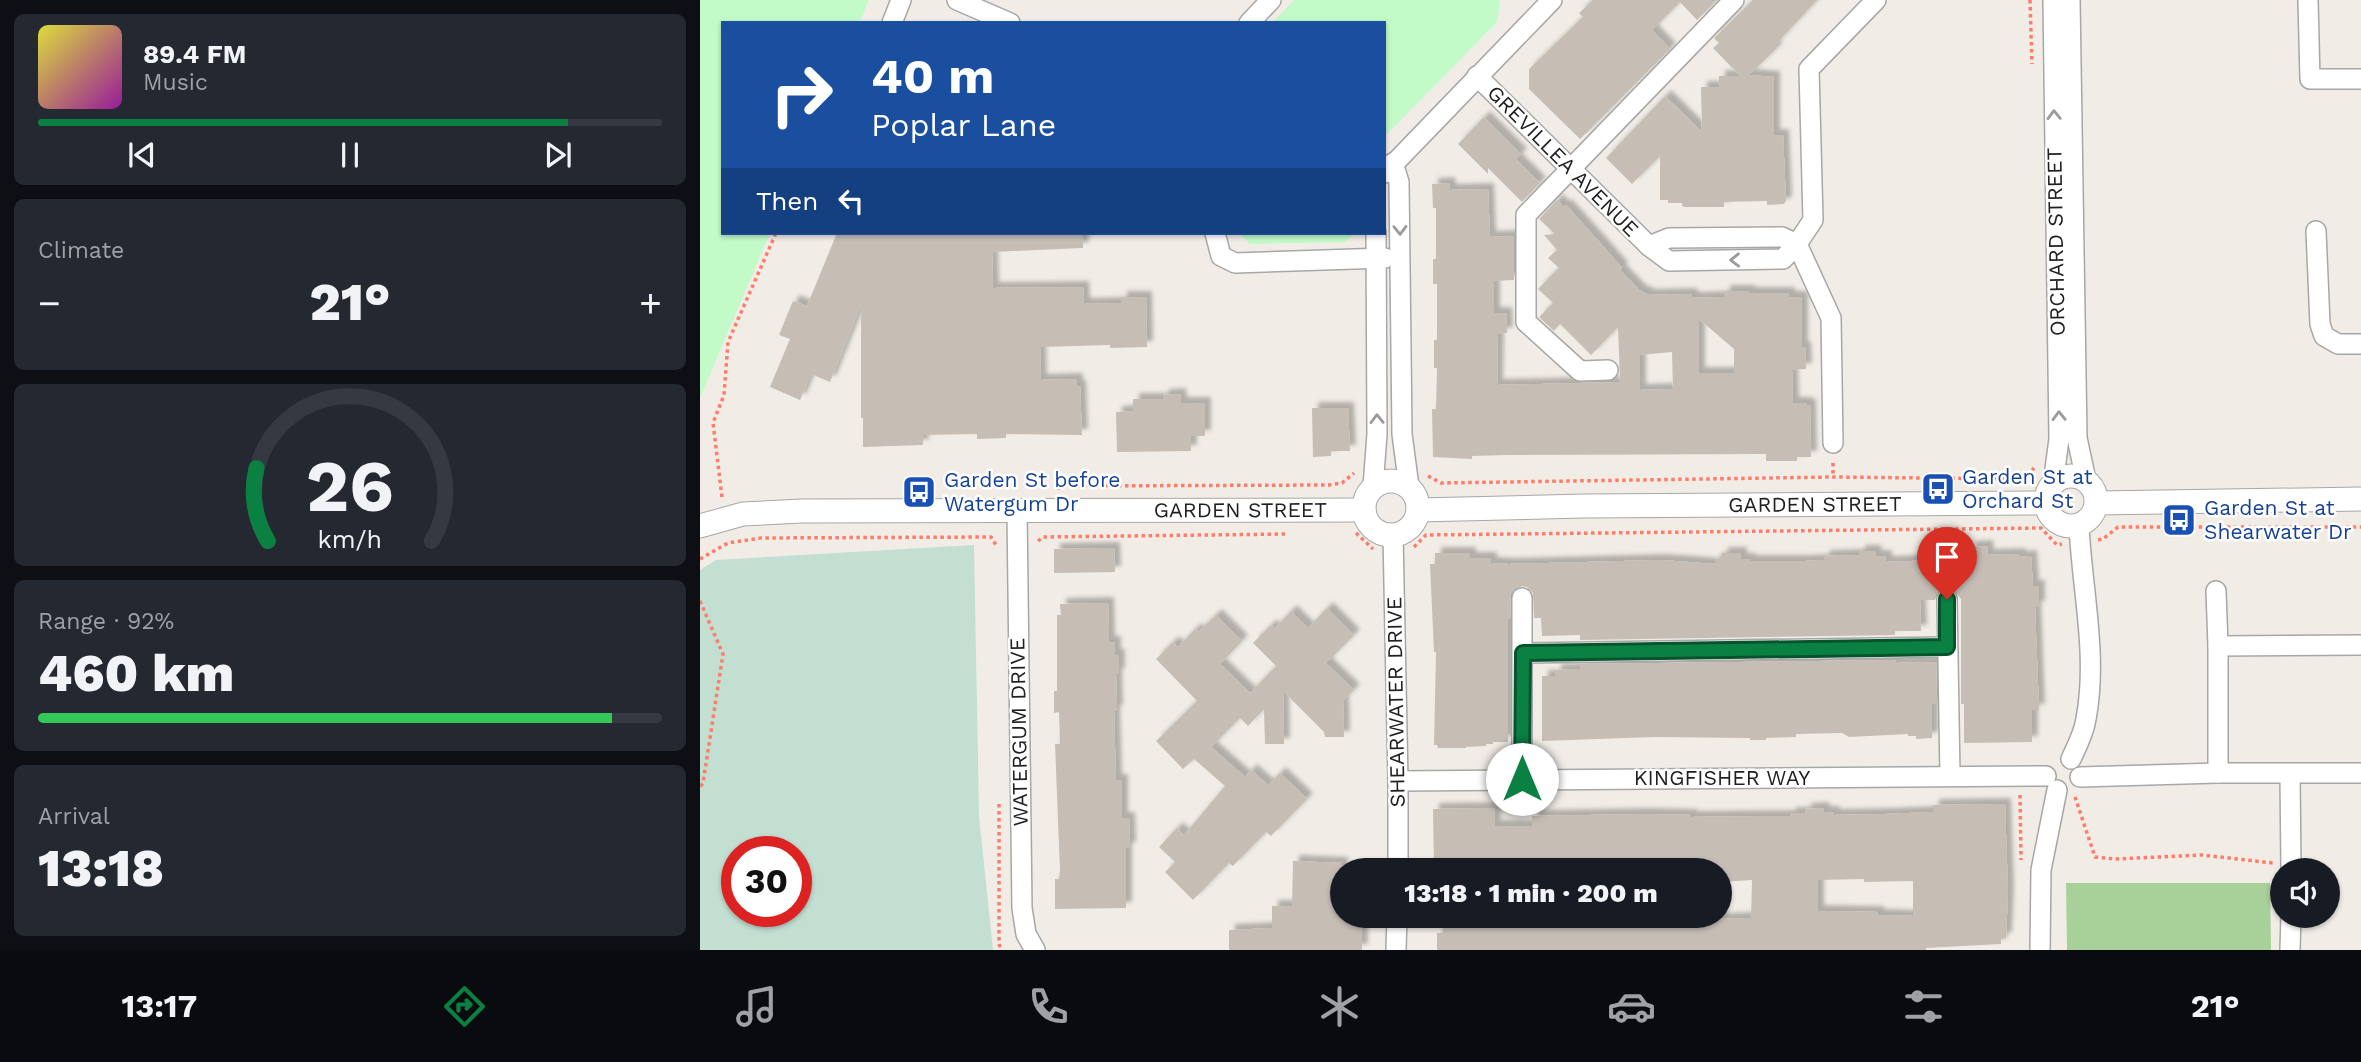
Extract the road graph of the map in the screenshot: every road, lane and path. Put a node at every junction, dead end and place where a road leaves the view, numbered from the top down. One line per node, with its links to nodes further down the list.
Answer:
1 (901, 0): 10 (street)
2 (957, 0): 11 (street)
3 (1271, 0): 12 (street)
4 (1734, 0): 15 (street)
5 (1876, 0): 21 (street)
6 (2053, 0): 32 (street, ORCHARD STREET, one-way to 6)
7 (2070, 0): 28 (street, ORCHARD STREET)
8 (2308, 0): 14 (street)
9 (1540, 4): 13 (street)
10 (893, 21)
11 (1005, 21)
12 (1251, 21)
13 (1477, 76): 15 (street, GREVILLEA AVENUE); 16 (street)
14 (2361, 79)
15 (1570, 167): 21 (street, GREVILLEA AVENUE); 25 (street)
16 (1388, 168): 23 (street, one-way to 23)
17 (2316, 230): 24 (street)
18 (775, 235): 33 (path)
19 (1216, 235): 22 (street)
20 (1376, 235): 22 (street)
21 (1797, 244): 26 (street)
22 (1375, 258): 23 (street); 30 (street, one-way to 22)
23 (1400, 258): 31 (street)
24 (2361, 344)
25 (1608, 370)
26 (1833, 443)
27 (1358, 468): 29 (path)
28 (2086, 480): 32 (street); 35 (street)
29 (1059, 486)
30 (1373, 487): 31 (street); 36 (street)
31 (1409, 487): 37 (street)
32 (2049, 493): 37 (street, GARDEN STREET); 43 (street)
33 (722, 497)
34 (2361, 499): 35 (street)
35 (2097, 503): 43 (street)
36 (1364, 510): 38 (street, GARDEN STREET); 44 (street)
37 (1418, 510): 44 (street)
38 (1017, 511): 39 (street, GARDEN STREET); 74 (street, WATERGUM DRIVE)
39 (700, 526)
40 (2361, 527): 43 (path)
41 (1344, 533): 48 (path)
42 (1290, 534): 45 (path)
43 (2079, 534): 47 (path); 58 (street)
44 (1393, 535): 64 (street, SHEARWATER DRIVE)
45 (1031, 547)
46 (998, 548): 49 (path)
47 (1412, 549)
48 (1374, 550)
49 (700, 559)
50 (2216, 591): 55 (street)
51 (1522, 598): 57 (street)
52 (1947, 599): 56 (street)
53 (700, 601): 66 (path)
54 (2361, 645): 55 (street)
55 (2218, 646): 59 (street)
56 (1947, 647): 57 (street); 62 (street)
57 (1523, 653): 63 (street)
58 (2071, 759): 65 (street); 65 (street)
59 (2218, 773): 61 (street, KINGFISHER WAY); 65 (street, KINGFISHER WAY)
60 (2361, 773): 61 (street, KINGFISHER WAY)
61 (2290, 774): 69 (street)
62 (1950, 776): 63 (street, KINGFISHER WAY); 65 (street, KINGFISHER WAY)
63 (1522, 779): 64 (street, KINGFISHER WAY)
64 (1398, 781): 68 (street, SHEARWATER DRIVE)
65 (2064, 783): 70 (path); 76 (street)
66 (700, 787)
67 (2007, 795): 71 (path)
68 (1398, 858)
69 (2291, 858)
70 (2270, 864)
71 (2021, 869)
72 (1397, 928): 75 (street)
73 (2291, 928): 77 (street)
74 (1035, 950)
75 (1396, 950)
76 (2040, 950)
77 (2290, 950)

